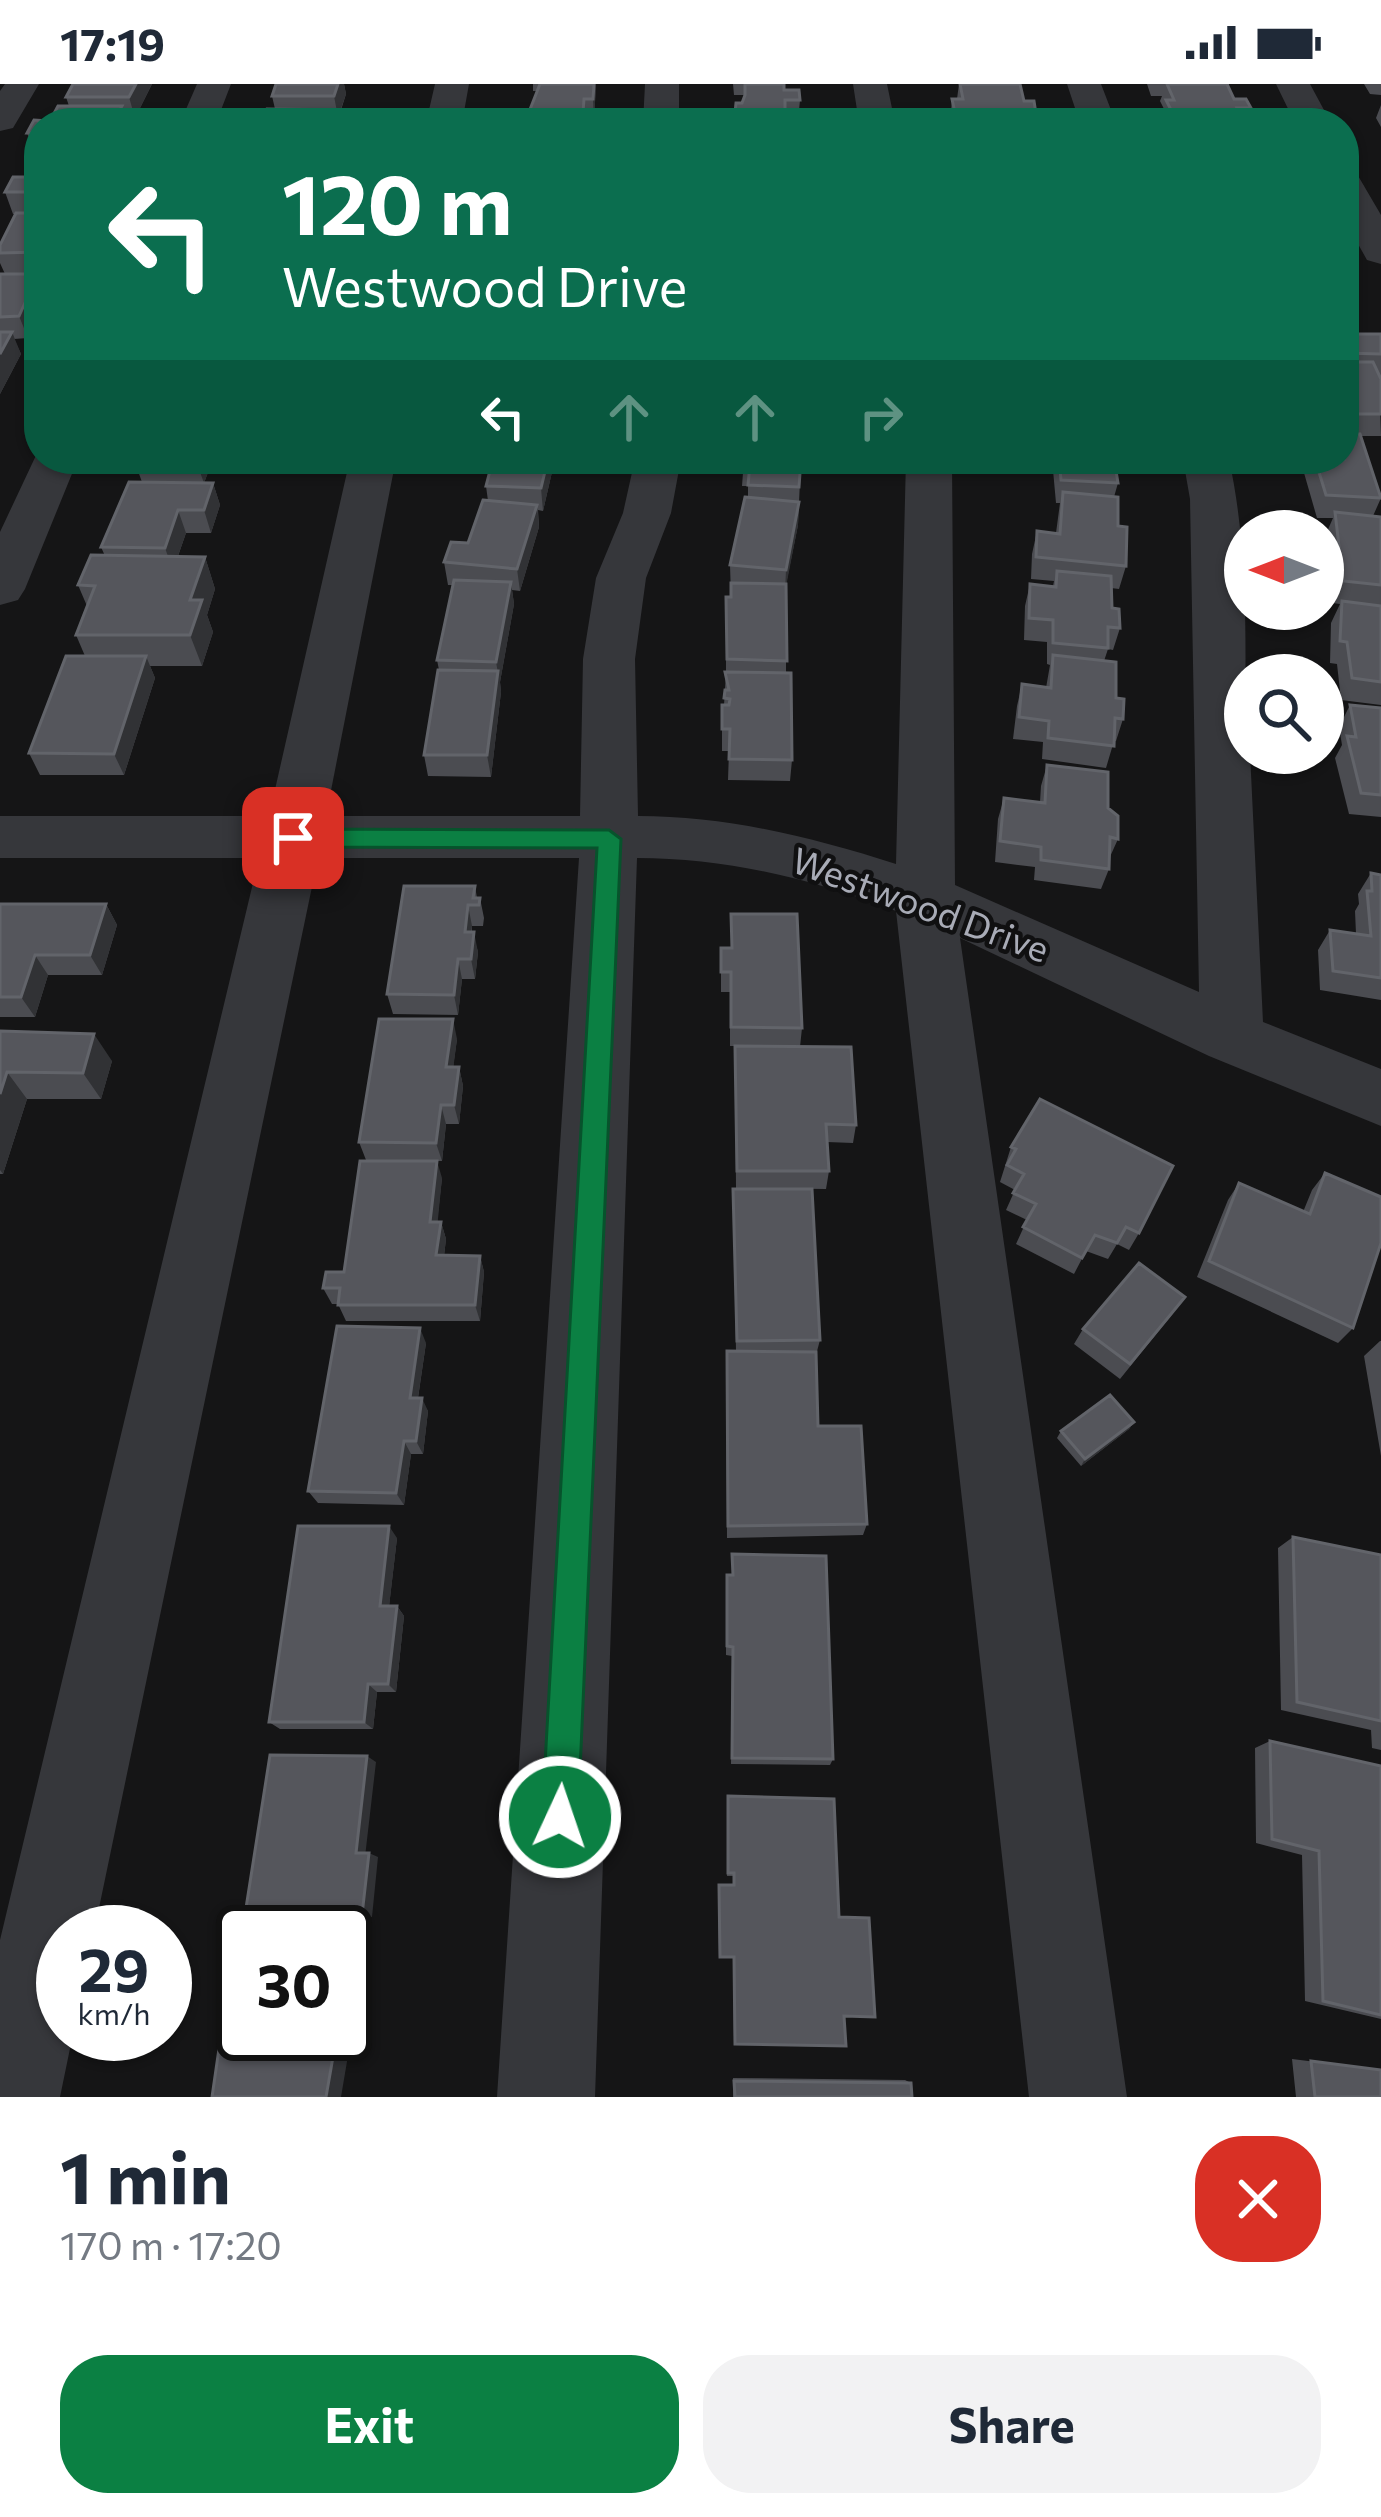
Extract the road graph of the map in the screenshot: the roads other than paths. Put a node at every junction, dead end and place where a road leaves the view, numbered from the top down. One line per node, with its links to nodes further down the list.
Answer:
1 (22, 84): 2 (street)
2 (0, 120)
3 (1359, 210): 4 (street)
4 (1381, 252)
5 (49, 474): 10 (street)
6 (370, 474): 12 (street)
7 (655, 474): 13 (street)
8 (929, 474): 14 (street)
9 (1209, 474): 15 (street)
10 (0, 589)
11 (0, 837): 12 (street, Westwood Drive)
12 (293, 838): 13 (street, Westwood Drive); 17 (street)
13 (609, 839): 14 (street, Westwood Drive); 18 (street)
14 (925, 900): 15 (street, Westwood Drive); 19 (street)
15 (1232, 1037): 16 (street, Westwood Drive)
16 (1381, 1098)
17 (10, 2097)
18 (546, 2097)
19 (1078, 2097)

